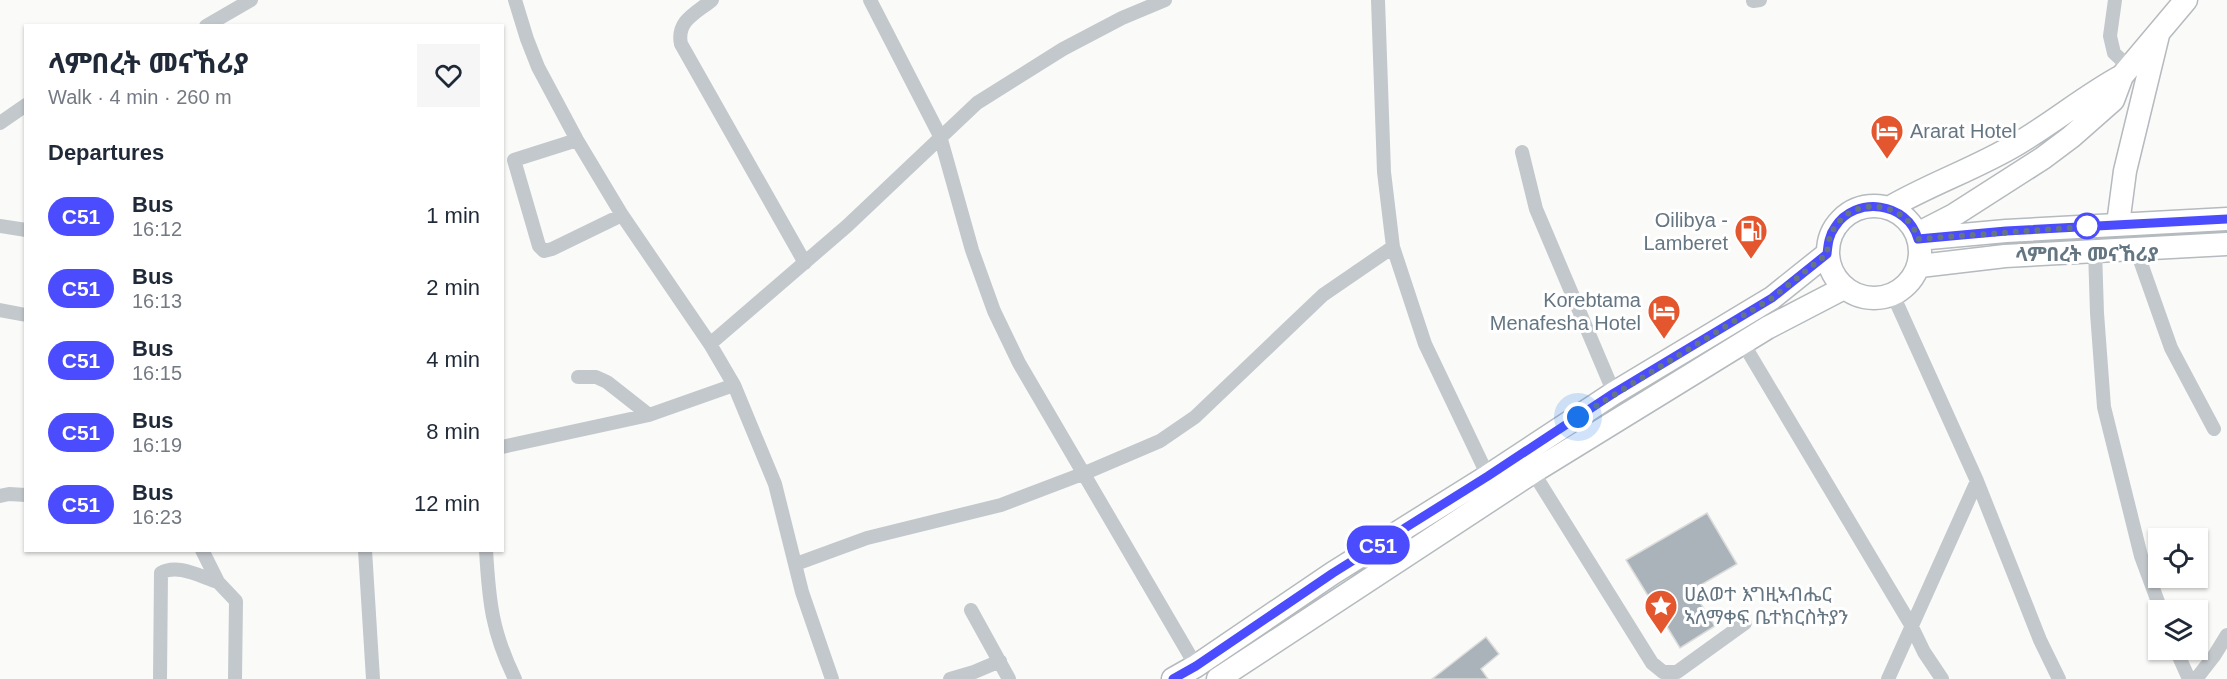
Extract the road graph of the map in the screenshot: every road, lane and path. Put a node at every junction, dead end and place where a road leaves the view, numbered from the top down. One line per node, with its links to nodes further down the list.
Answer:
1 (251, 0): 9 (street)
2 (515, 0): 16 (street)
3 (712, 0): 31 (street)
4 (870, 0): 15 (street)
5 (1165, 0): 15 (street)
6 (1378, 0): 27 (street)
7 (2115, 0): 12 (street)
8 (2186, 0): 11 (main road)
9 (232, 19): 10 (street)
10 (213, 24)
11 (2159, 30): 12 (main road); 22 (main road)
12 (2125, 71): 19 (main road); 25 (main road)
13 (24, 106): 14 (street)
14 (0, 123)
15 (940, 136): 31 (street); 46 (street)
16 (577, 140): 18 (street); 20 (street)
17 (1522, 152): 41 (street)
18 (508, 162): 20 (street)
19 (1888, 208): 25 (main road); 30 (main road)
20 (622, 215): 38 (street)
21 (2227, 219): 22 (main road)
22 (2118, 224): 25 (main road)
23 (0, 226): 24 (street)
24 (24, 230)
25 (1917, 236): 32 (main road)
26 (2227, 244): 28 (main road)
27 (1393, 247): 46 (street); 47 (street)
28 (2136, 249): 29 (main road); 43 (street)
29 (2096, 250): 32 (main road); 56 (street)
30 (1827, 254): 33 (main road); 41 (main road)
31 (805, 263): 38 (street)
32 (1920, 266): 34 (main road)
33 (1844, 288): 34 (main road); 37 (main road)
34 (1893, 295): 48 (street)
35 (0, 310): 36 (street)
36 (24, 315)
37 (1743, 343): 45 (main road); 59 (street)
38 (710, 344): 40 (street)
39 (578, 377): 42 (street)
40 (734, 385): 42 (street); 54 (street)
41 (1614, 393): 47 (main road)
42 (649, 415): 44 (street)
43 (2214, 429)
44 (504, 447)
45 (1533, 472): 58 (street); 72 (main road)
46 (1085, 473): 54 (street); 63 (street)
47 (1488, 476): 63 (main road)
48 (1977, 481): 59 (street); 75 (street)
49 (24, 495): 50 (street)
50 (0, 496)
51 (203, 552): 55 (street)
52 (365, 552): 66 (street)
53 (486, 552): 67 (street)
54 (796, 564): 68 (street)
55 (218, 582): 64 (street); 65 (street)
56 (2157, 600)
57 (971, 610): 62 (street)
58 (1745, 623)
59 (1911, 625): 73 (street); 74 (street)
60 (2227, 635): 77 (street)
61 (2180, 660): 76 (street)
62 (1000, 661): 69 (street); 70 (street)
63 (1196, 666): 71 (main road)
64 (160, 679)
65 (236, 679)
66 (373, 679)
67 (515, 679)
68 (832, 679)
69 (950, 679)
70 (1009, 679)
71 (1173, 679)
72 (1218, 679)
73 (1888, 679)
74 (1942, 679)
75 (2059, 679)
76 (2189, 679)
77 (2196, 679)

